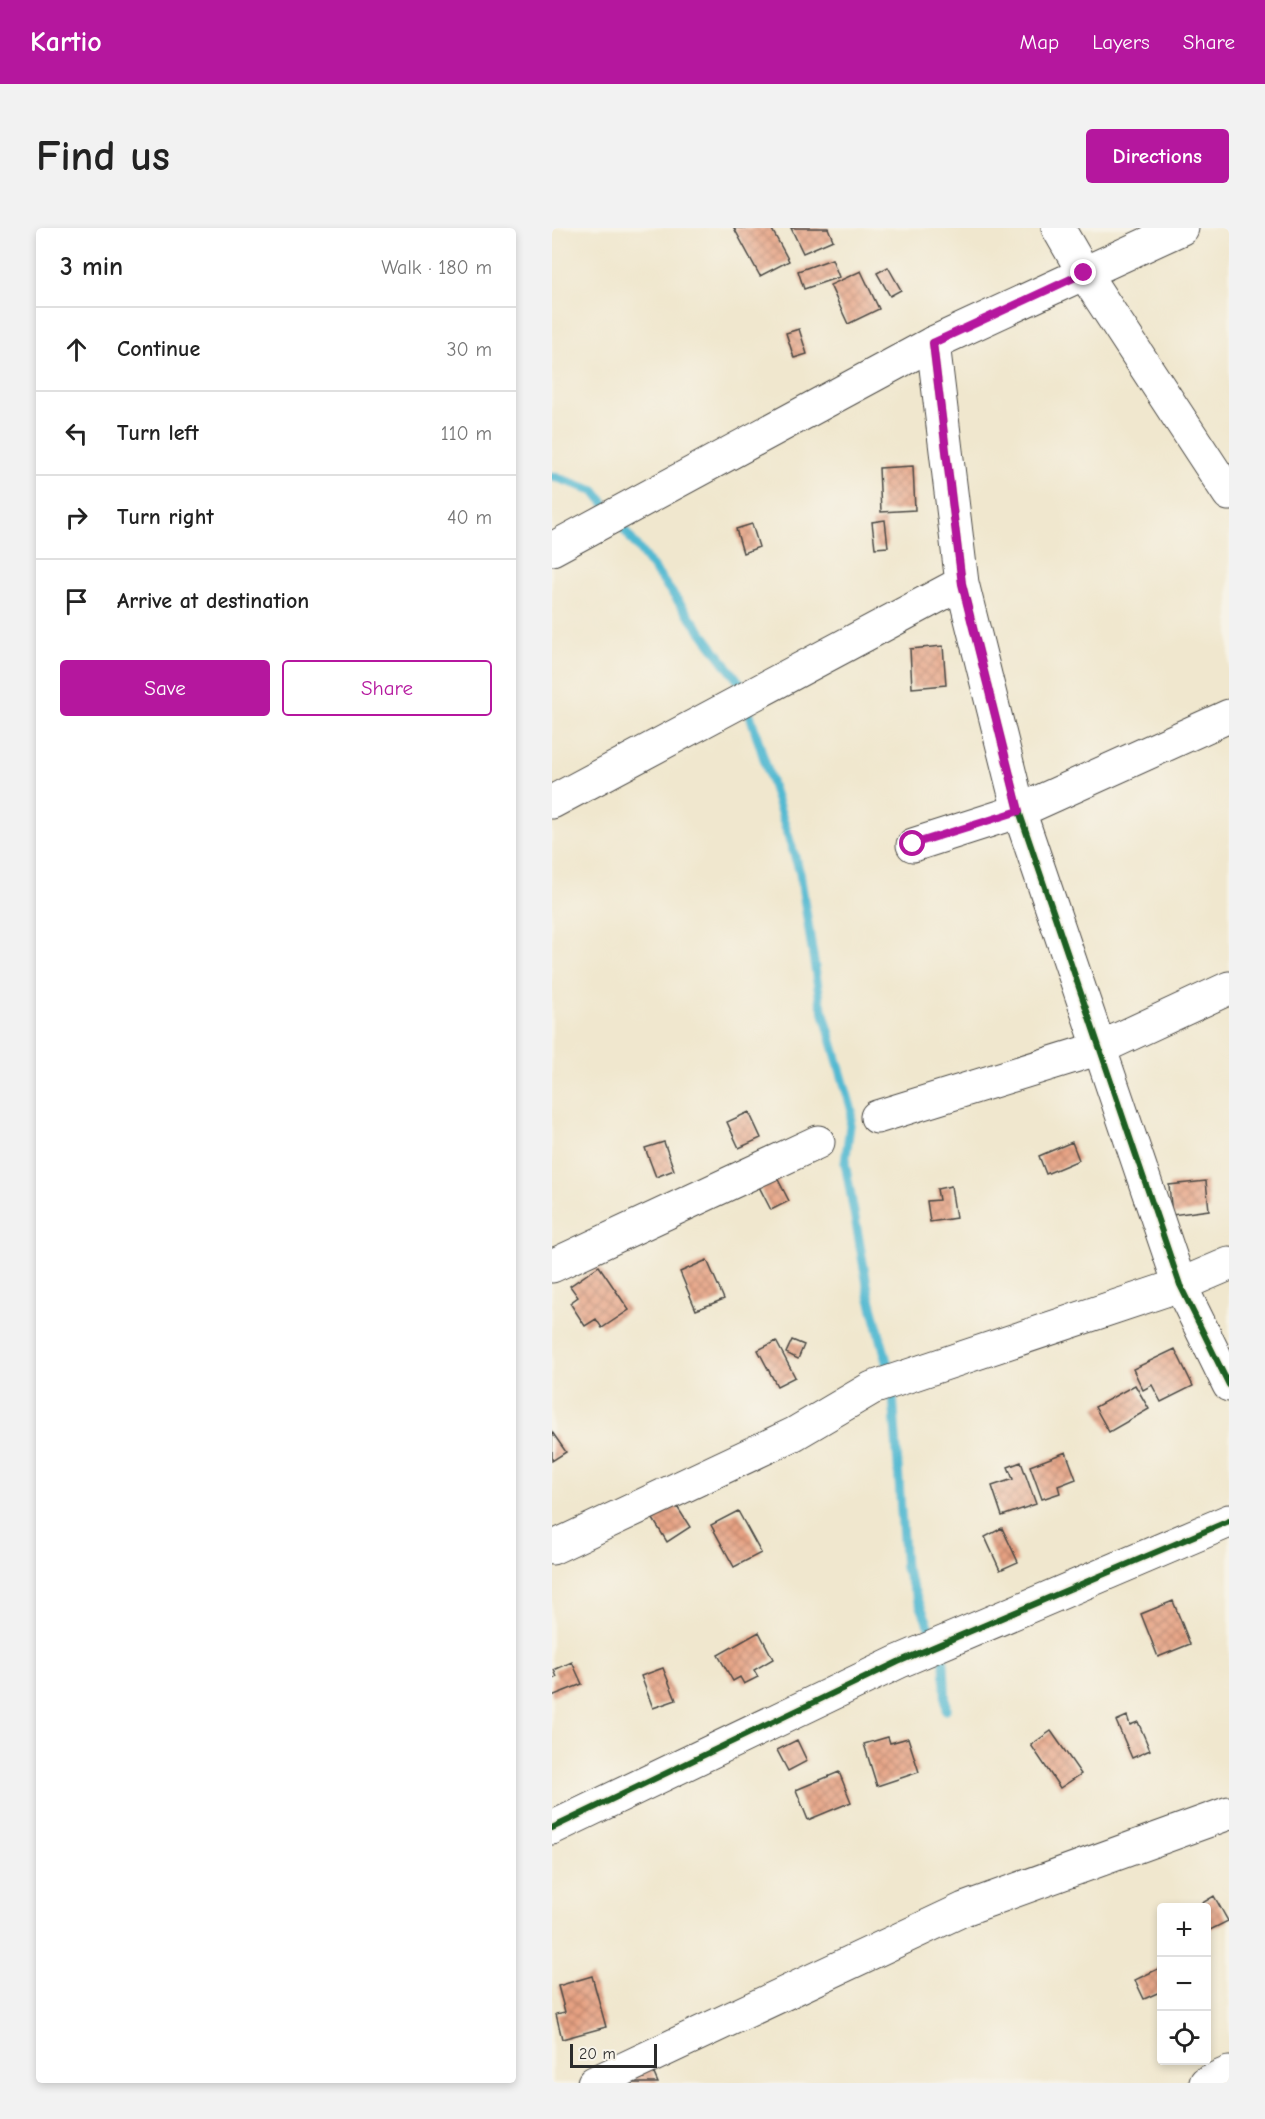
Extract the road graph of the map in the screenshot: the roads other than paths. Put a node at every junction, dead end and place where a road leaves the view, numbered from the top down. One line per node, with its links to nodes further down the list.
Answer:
1 (1058, 228): 3 (street)
2 (1182, 228): 3 (street)
3 (1084, 273): 4 (street); 5 (street)
4 (933, 343): 6 (street); 7 (street)
5 (1229, 494)
6 (552, 549)
7 (962, 584): 9 (street); 10 (street)
8 (1229, 716): 10 (street)
9 (552, 802)
10 (1019, 811): 11 (street); 13 (street)
11 (913, 844)
12 (1229, 988): 13 (street)
13 (1100, 1048): 14 (street); 18 (street)
14 (877, 1117)
15 (818, 1142): 17 (street)
16 (1229, 1263): 18 (street)
17 (552, 1266)
18 (1180, 1285): 19 (street); 21 (street)
19 (1229, 1384)
20 (1229, 1521): 23 (street)
21 (552, 1548)
22 (1229, 1813): 25 (street)
23 (552, 1828)
24 (1229, 2073): 26 (street)
25 (594, 2083)
26 (1206, 2083)

